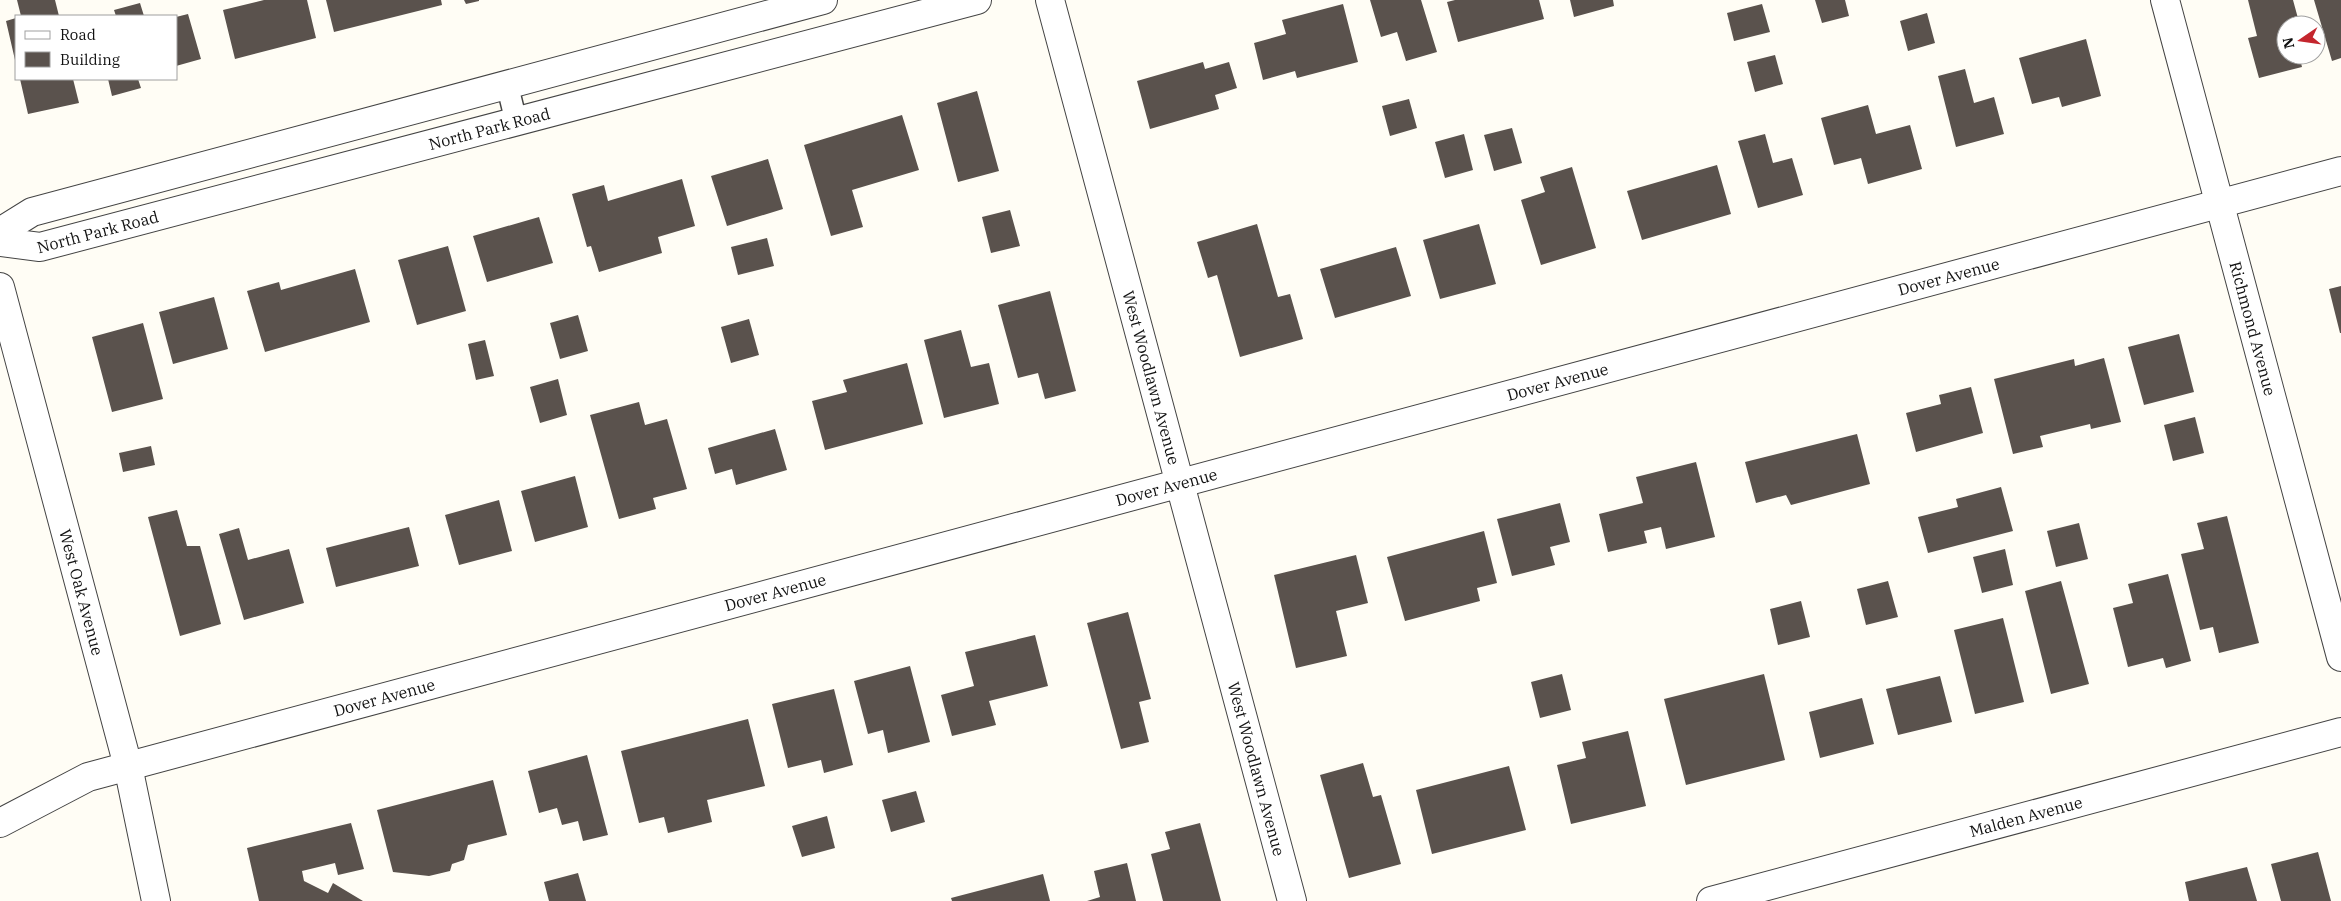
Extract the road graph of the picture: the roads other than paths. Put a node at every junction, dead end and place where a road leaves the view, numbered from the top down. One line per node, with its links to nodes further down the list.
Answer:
1 (823, 0): 5 (street, North Park Road)
2 (976, 0): 6 (street, North Park Road)
3 (1050, 0): 12 (street, West Woodlawn Avenue)
4 (2165, 0): 8 (street, Richmond Avenue)
5 (507, 84): 6 (lane); 9 (street, North Park Road)
6 (516, 121): 10 (street, North Park Road)
7 (2341, 171): 8 (street, Dover Avenue)
8 (2221, 204): 12 (street, Dover Avenue); 13 (street, Richmond Avenue)
9 (0, 232)
10 (0, 242)
11 (0, 287): 15 (street, West Oak Avenue)
12 (1181, 484): 15 (street, Dover Avenue); 18 (street, West Woodlawn Avenue)
13 (2341, 657)
14 (2341, 732): 19 (street, Malden Avenue)
15 (128, 766): 16 (street, Dover Avenue); 17 (street, West Oak Avenue)
16 (0, 823)
17 (156, 901)
18 (1292, 901)
19 (1711, 901)

